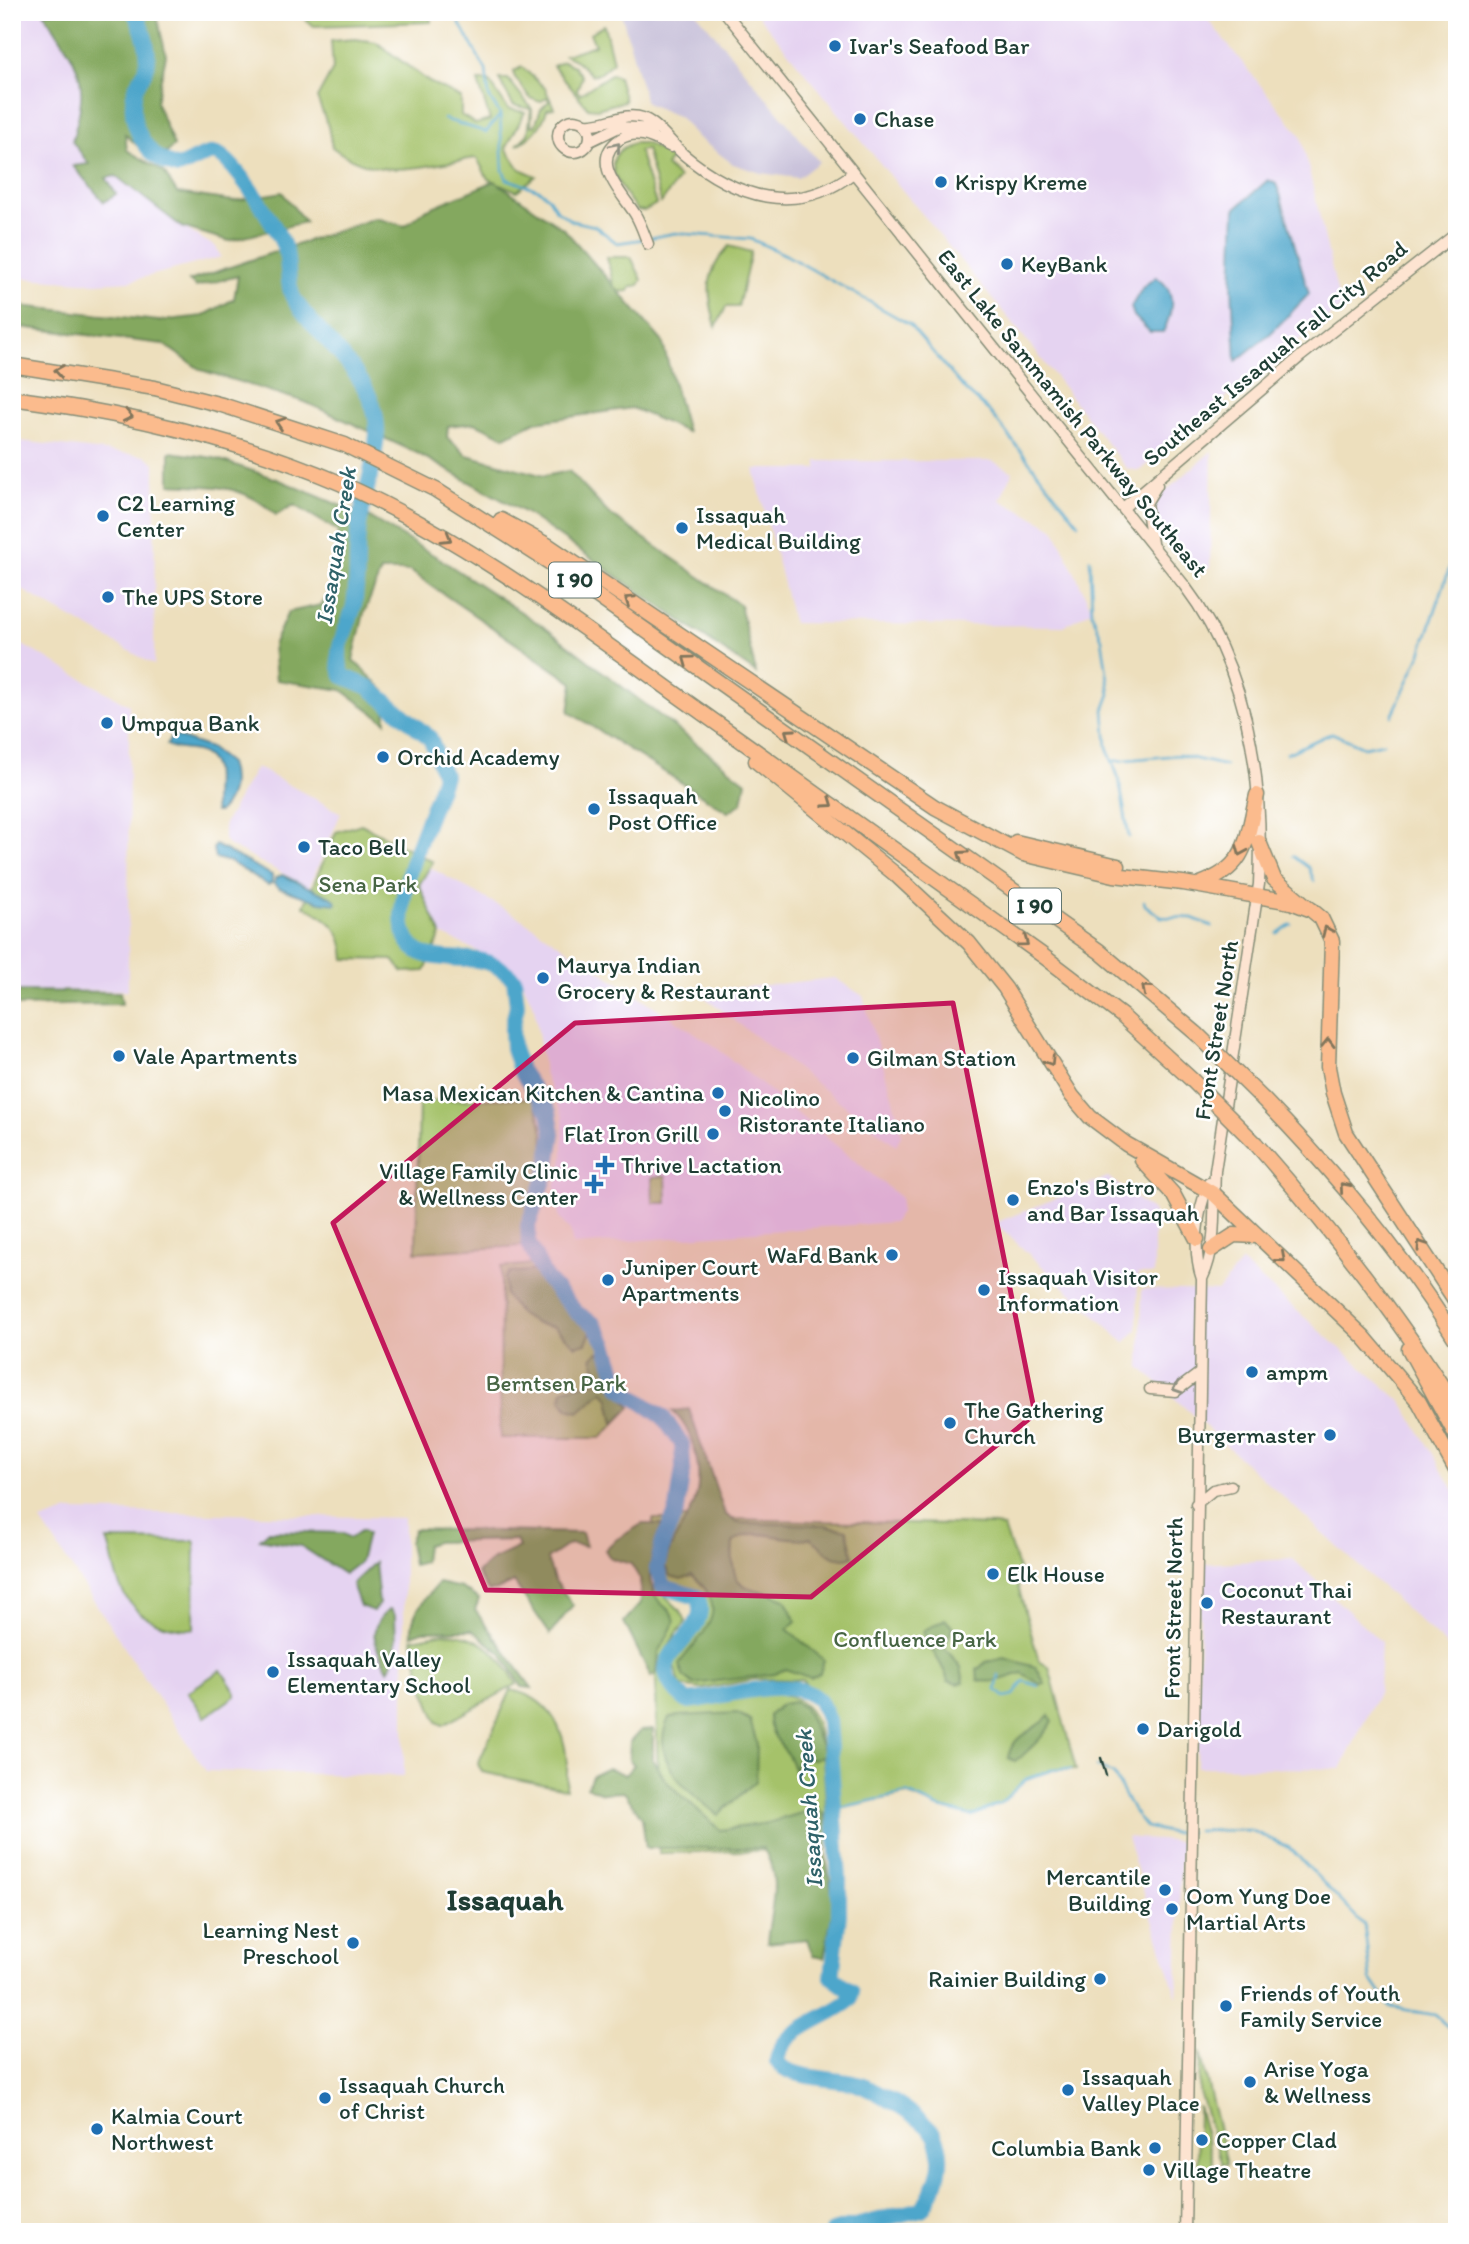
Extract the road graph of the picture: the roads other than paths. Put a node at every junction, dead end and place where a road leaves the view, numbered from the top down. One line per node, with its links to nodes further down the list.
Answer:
1 (725, 12): 6 (main road, East Lake Sammamish Parkway Southeast)
2 (586, 124): 3 (main road); 4 (main road); 4 (main road)
3 (658, 129): 4 (main road); 5 (main road)
4 (590, 141)
5 (680, 151): 6 (main road); 8 (main road, one-way to 5)
6 (853, 173): 13 (main road, East Lake Sammamish Parkway Southeast)
7 (1457, 233): 11 (main road, Southeast Issaquah Fall City Road)
8 (648, 244)
9 (12, 365): 12 (highway, I 90, one-way to 9)
10 (12, 398): 15 (highway, I 90, one-way to 15)
11 (1172, 467): 13 (main road, Southeast Issaquah Fall City Road); 14 (main road)
12 (436, 490): 18 (highway, one-way to 12); 29 (highway, I 90, one-way to 12, bridge)
13 (1123, 508): 14 (main road, East Lake Sammamish Parkway Southeast)
14 (1152, 545): 16 (main road, East Lake Sammamish Parkway Southeast)
15 (753, 753): 21 (highway, one-way to 21); 27 (highway, I 90, one-way to 27, bridge)
16 (1257, 795): 17 (main road, East Lake Sammamish Parkway Southeast); 18 (highway, one-way to 18)
17 (1259, 842): 19 (main road, East Lake Sammamish Parkway Southeast); 20 (highway)
18 (1190, 884): 19 (highway)
19 (1258, 896): 20 (highway); 22 (main road, Front Street North)
20 (1312, 910): 28 (highway, one-way to 20)
21 (1126, 1144): 22 (highway); 24 (highway)
22 (1210, 1192): 23 (highway); 24 (main road, Front Street North); 25 (main road, Front Street North)
23 (1257, 1236): 25 (highway); 34 (highway, one-way to 34)
24 (1197, 1238): 26 (main road, Front Street North)
25 (1211, 1251): 26 (main road, Front Street North)
26 (1202, 1279): 30 (main road, Front Street North)
27 (1386, 1300): 32 (highway, I 90); 33 (highway)
28 (1457, 1303)
29 (1457, 1341)
30 (1200, 1373): 31 (main road, one-way to 31); 36 (main road, Front Street North)
31 (1150, 1389)
32 (1457, 1409)
33 (1457, 1437)
34 (1457, 1472)
35 (1231, 1486): 36 (main road)
36 (1196, 1504): 37 (main road, Front Street North)
37 (1185, 2232)

